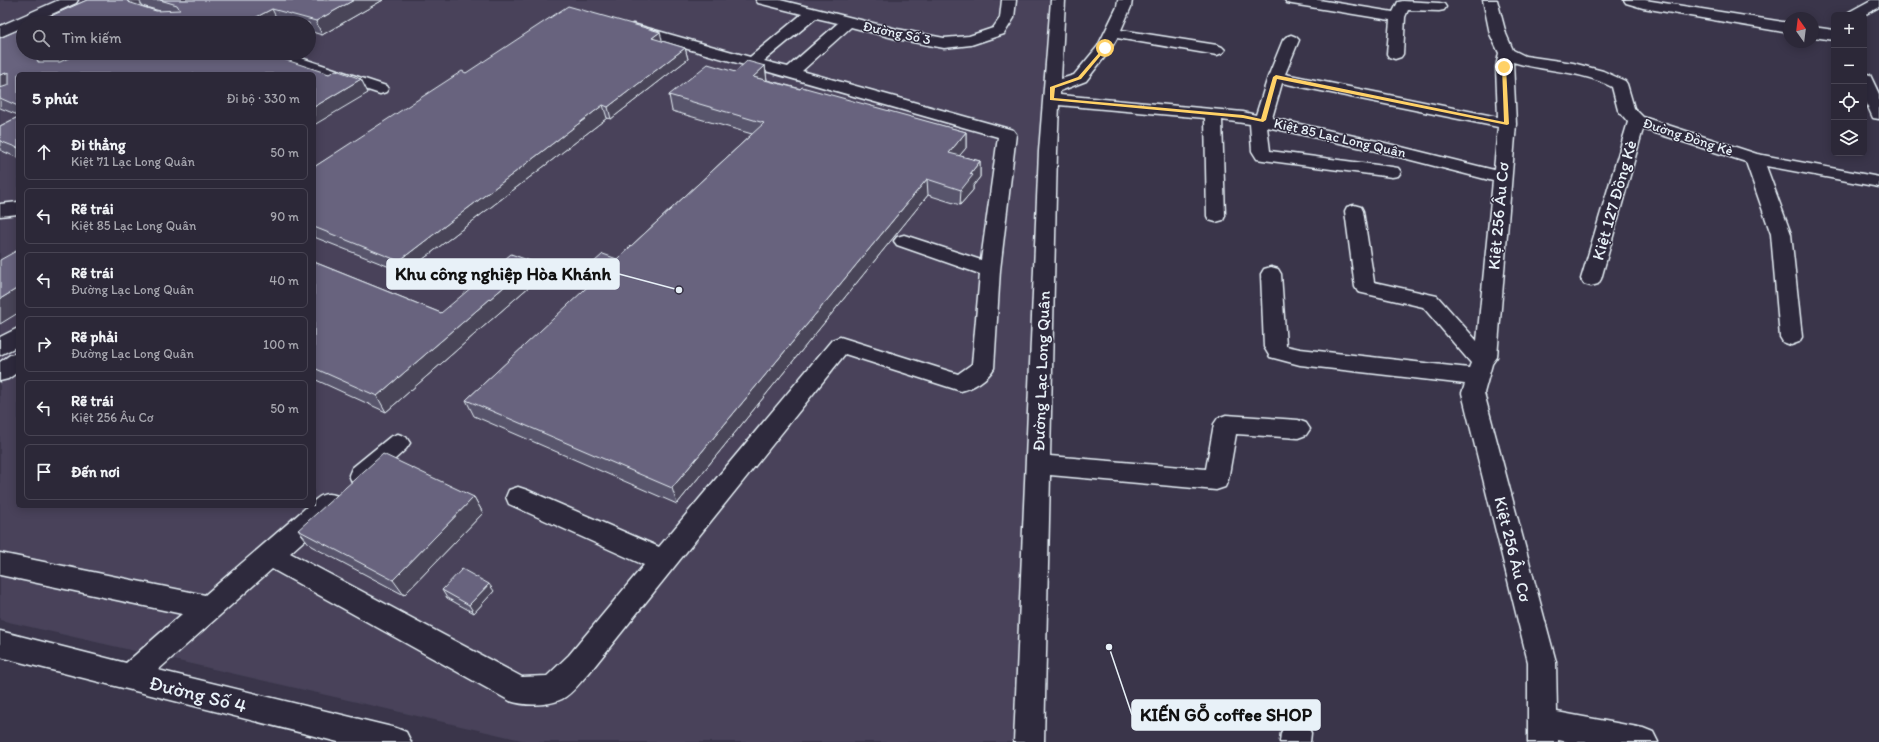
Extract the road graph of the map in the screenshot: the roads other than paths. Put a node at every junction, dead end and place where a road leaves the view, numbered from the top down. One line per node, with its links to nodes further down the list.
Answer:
1 (44, 0): 16 (street)
2 (71, 0): 14 (street)
3 (762, 0): 13 (street, Đường Số 3)
4 (1009, 0): 17 (street, Đường Số 3)
5 (1058, 0): 35 (street, Đường Lạc Long Quân)
6 (1125, 0): 22 (street)
7 (1292, 0): 15 (street)
8 (1490, 0): 27 (street)
9 (1631, 0): 20 (street)
10 (1879, 2): 12 (street)
11 (1439, 7): 15 (street)
12 (1859, 12)
13 (813, 13): 17 (street, Đường Số 3); 30 (street)
14 (36, 16)
15 (1391, 16): 28 (street)
16 (0, 19)
17 (848, 22): 31 (street)
18 (618, 24): 30 (street)
19 (16, 25): 21 (street)
20 (1783, 27)
21 (0, 32)
22 (1112, 33): 26 (street); 35 (street)
23 (1819, 33): 24 (street)
24 (1831, 35)
25 (1291, 40): 32 (street)
26 (1217, 50)
27 (1507, 53): 39 (street, Đường Đồng Kè); 40 (street, Kiệt 256 Âu Cơ)
28 (1395, 54)
29 (291, 60): 34 (street)
30 (753, 62): 31 (street)
31 (791, 73): 50 (street)
32 (1276, 77): 38 (street); 40 (street)
33 (1866, 84): 37 (street)
34 (380, 90)
35 (1052, 93): 36 (street, Kiệt 85 Lạc Long Quân); 61 (street, Đường Lạc Long Quân)
36 (1213, 114): 38 (street, Kiệt 85 Lạc Long Quân); 48 (street)
37 (1879, 114)
38 (1261, 120): 42 (street); 43 (street, Kiệt 85 Lạc Long Quân)
39 (1637, 121): 41 (street, Đường Đồng Kè); 52 (street, Kiệt 127 Đồng Kè)
40 (1507, 124): 43 (street, Kiệt 256 Âu Cơ)
41 (1754, 159): 44 (street, Đường Đồng Kè); 54 (street)
42 (1392, 172)
43 (1502, 178): 57 (street, Kiệt 256 Âu Cơ)
44 (1879, 182)
45 (16, 208): 46 (street)
46 (0, 210)
47 (1354, 211): 57 (street)
48 (1216, 216)
49 (904, 241): 50 (street)
50 (990, 270): 64 (street)
51 (1271, 274): 57 (street)
52 (1591, 279)
53 (16, 337): 55 (street)
54 (1791, 337)
55 (0, 347)
56 (16, 362): 58 (street)
57 (1480, 370): 69 (street, Kiệt 256 Âu Cơ)
58 (0, 373)
59 (1298, 429): 61 (street)
60 (398, 443): 63 (street)
61 (1038, 464): 71 (street, Đường Lạc Long Quân)
62 (518, 497): 64 (street)
63 (270, 555): 64 (street); 66 (street)
64 (663, 561)
65 (0, 564): 66 (street)
66 (209, 608): 68 (street)
67 (0, 644): 68 (street, Đường Số 4)
68 (130, 678): 70 (street, Đường Số 4)
69 (1542, 733): 72 (street, Kiệt 256 Âu Cơ)
70 (396, 742)
71 (1029, 742)
72 (1643, 742)

